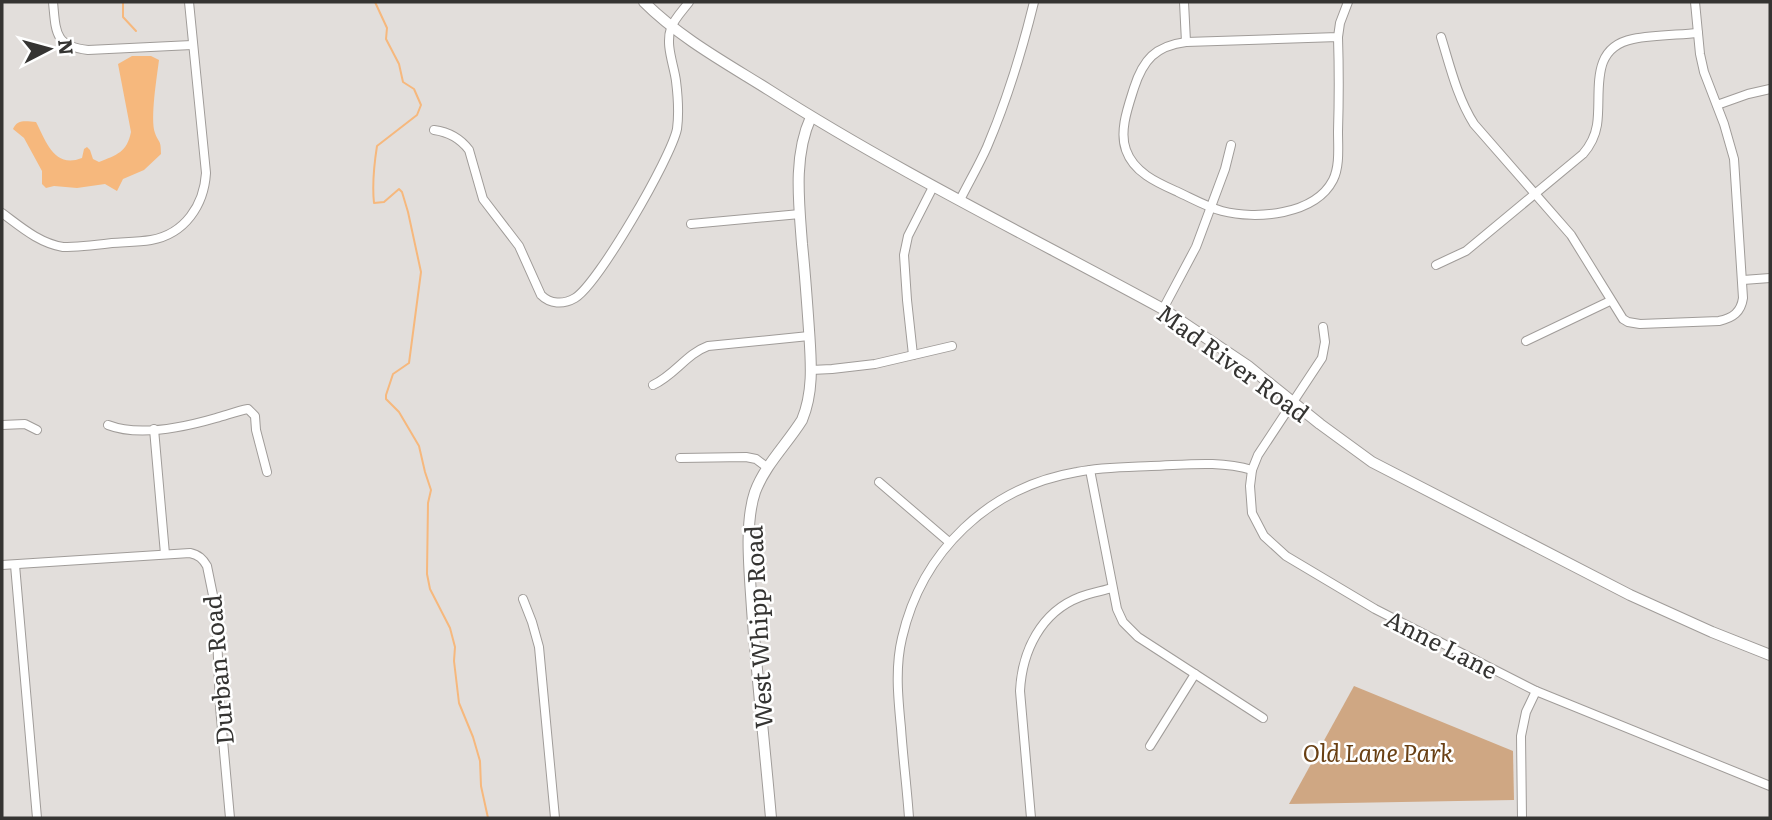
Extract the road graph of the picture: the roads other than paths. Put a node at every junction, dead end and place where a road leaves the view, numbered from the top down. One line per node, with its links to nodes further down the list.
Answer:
1 (53, 2): 14 (street)
2 (189, 2): 14 (street)
3 (644, 2): 9 (street, Mad River Road)
4 (689, 2): 9 (street)
5 (1034, 2): 22 (street)
6 (1184, 2): 13 (street)
7 (1348, 2): 11 (street)
8 (1695, 2): 10 (street)
9 (672, 27): 17 (street, Mad River Road); 18 (street)
10 (1698, 33): 16 (street); 21 (street)
11 (1338, 37): 13 (street); 23 (street)
12 (1441, 37): 21 (street)
13 (1186, 43): 23 (street)
14 (192, 45): 24 (street)
15 (1770, 89): 16 (street)
16 (1717, 105): 29 (street)
17 (811, 117): 20 (street, Mad River Road); 25 (street, West Whipp Road)
18 (434, 130)
19 (1231, 145): 23 (street)
20 (933, 187): 22 (street, Mad River Road); 36 (street)
21 (1536, 194): 27 (street); 30 (street)
22 (960, 200): 31 (street, Mad River Road)
23 (1211, 207): 31 (street)
24 (2, 213)
25 (800, 214): 26 (street); 33 (street, West Whipp Road)
26 (691, 224)
27 (1436, 265)
28 (1770, 278): 29 (street)
29 (1743, 280): 30 (street)
30 (1610, 300): 34 (street)
31 (1163, 309): 39 (street, Mad River Road)
32 (1323, 327): 39 (street, Anne Lane)
33 (809, 336): 37 (street, West Whipp Road); 38 (street)
34 (1525, 341)
35 (952, 346): 36 (street)
36 (913, 355): 37 (street)
37 (811, 370): 45 (street, West Whipp Road)
38 (653, 385)
39 (1293, 402): 47 (street, Anne Lane); 56 (street, Mad River Road)
40 (2, 425): 43 (street)
41 (108, 425): 42 (street)
42 (154, 429): 48 (street); 51 (street)
43 (37, 430)
44 (680, 457): 45 (street)
45 (768, 468): 65 (street, West Whipp Road)
46 (1090, 470): 47 (street); 50 (street); 54 (street)
47 (1252, 470): 58 (street, Anne Lane)
48 (267, 472)
49 (879, 482): 50 (street)
50 (949, 542): 66 (street)
51 (165, 554): 53 (street, Durban Road); 63 (street, Durban Road)
52 (2, 565): 53 (street, Durban Road)
53 (15, 565): 62 (street)
54 (1112, 588): 57 (street); 67 (street)
55 (523, 599): 64 (street)
56 (1770, 656)
57 (1195, 674): 59 (street); 60 (street)
58 (1536, 691): 61 (street, Anne Lane); 68 (street)
59 (1263, 718)
60 (1150, 746)
61 (1770, 786)
62 (37, 818)
63 (230, 818)
64 (555, 818)
65 (771, 818)
66 (909, 818)
67 (1031, 818)
68 (1522, 818)

